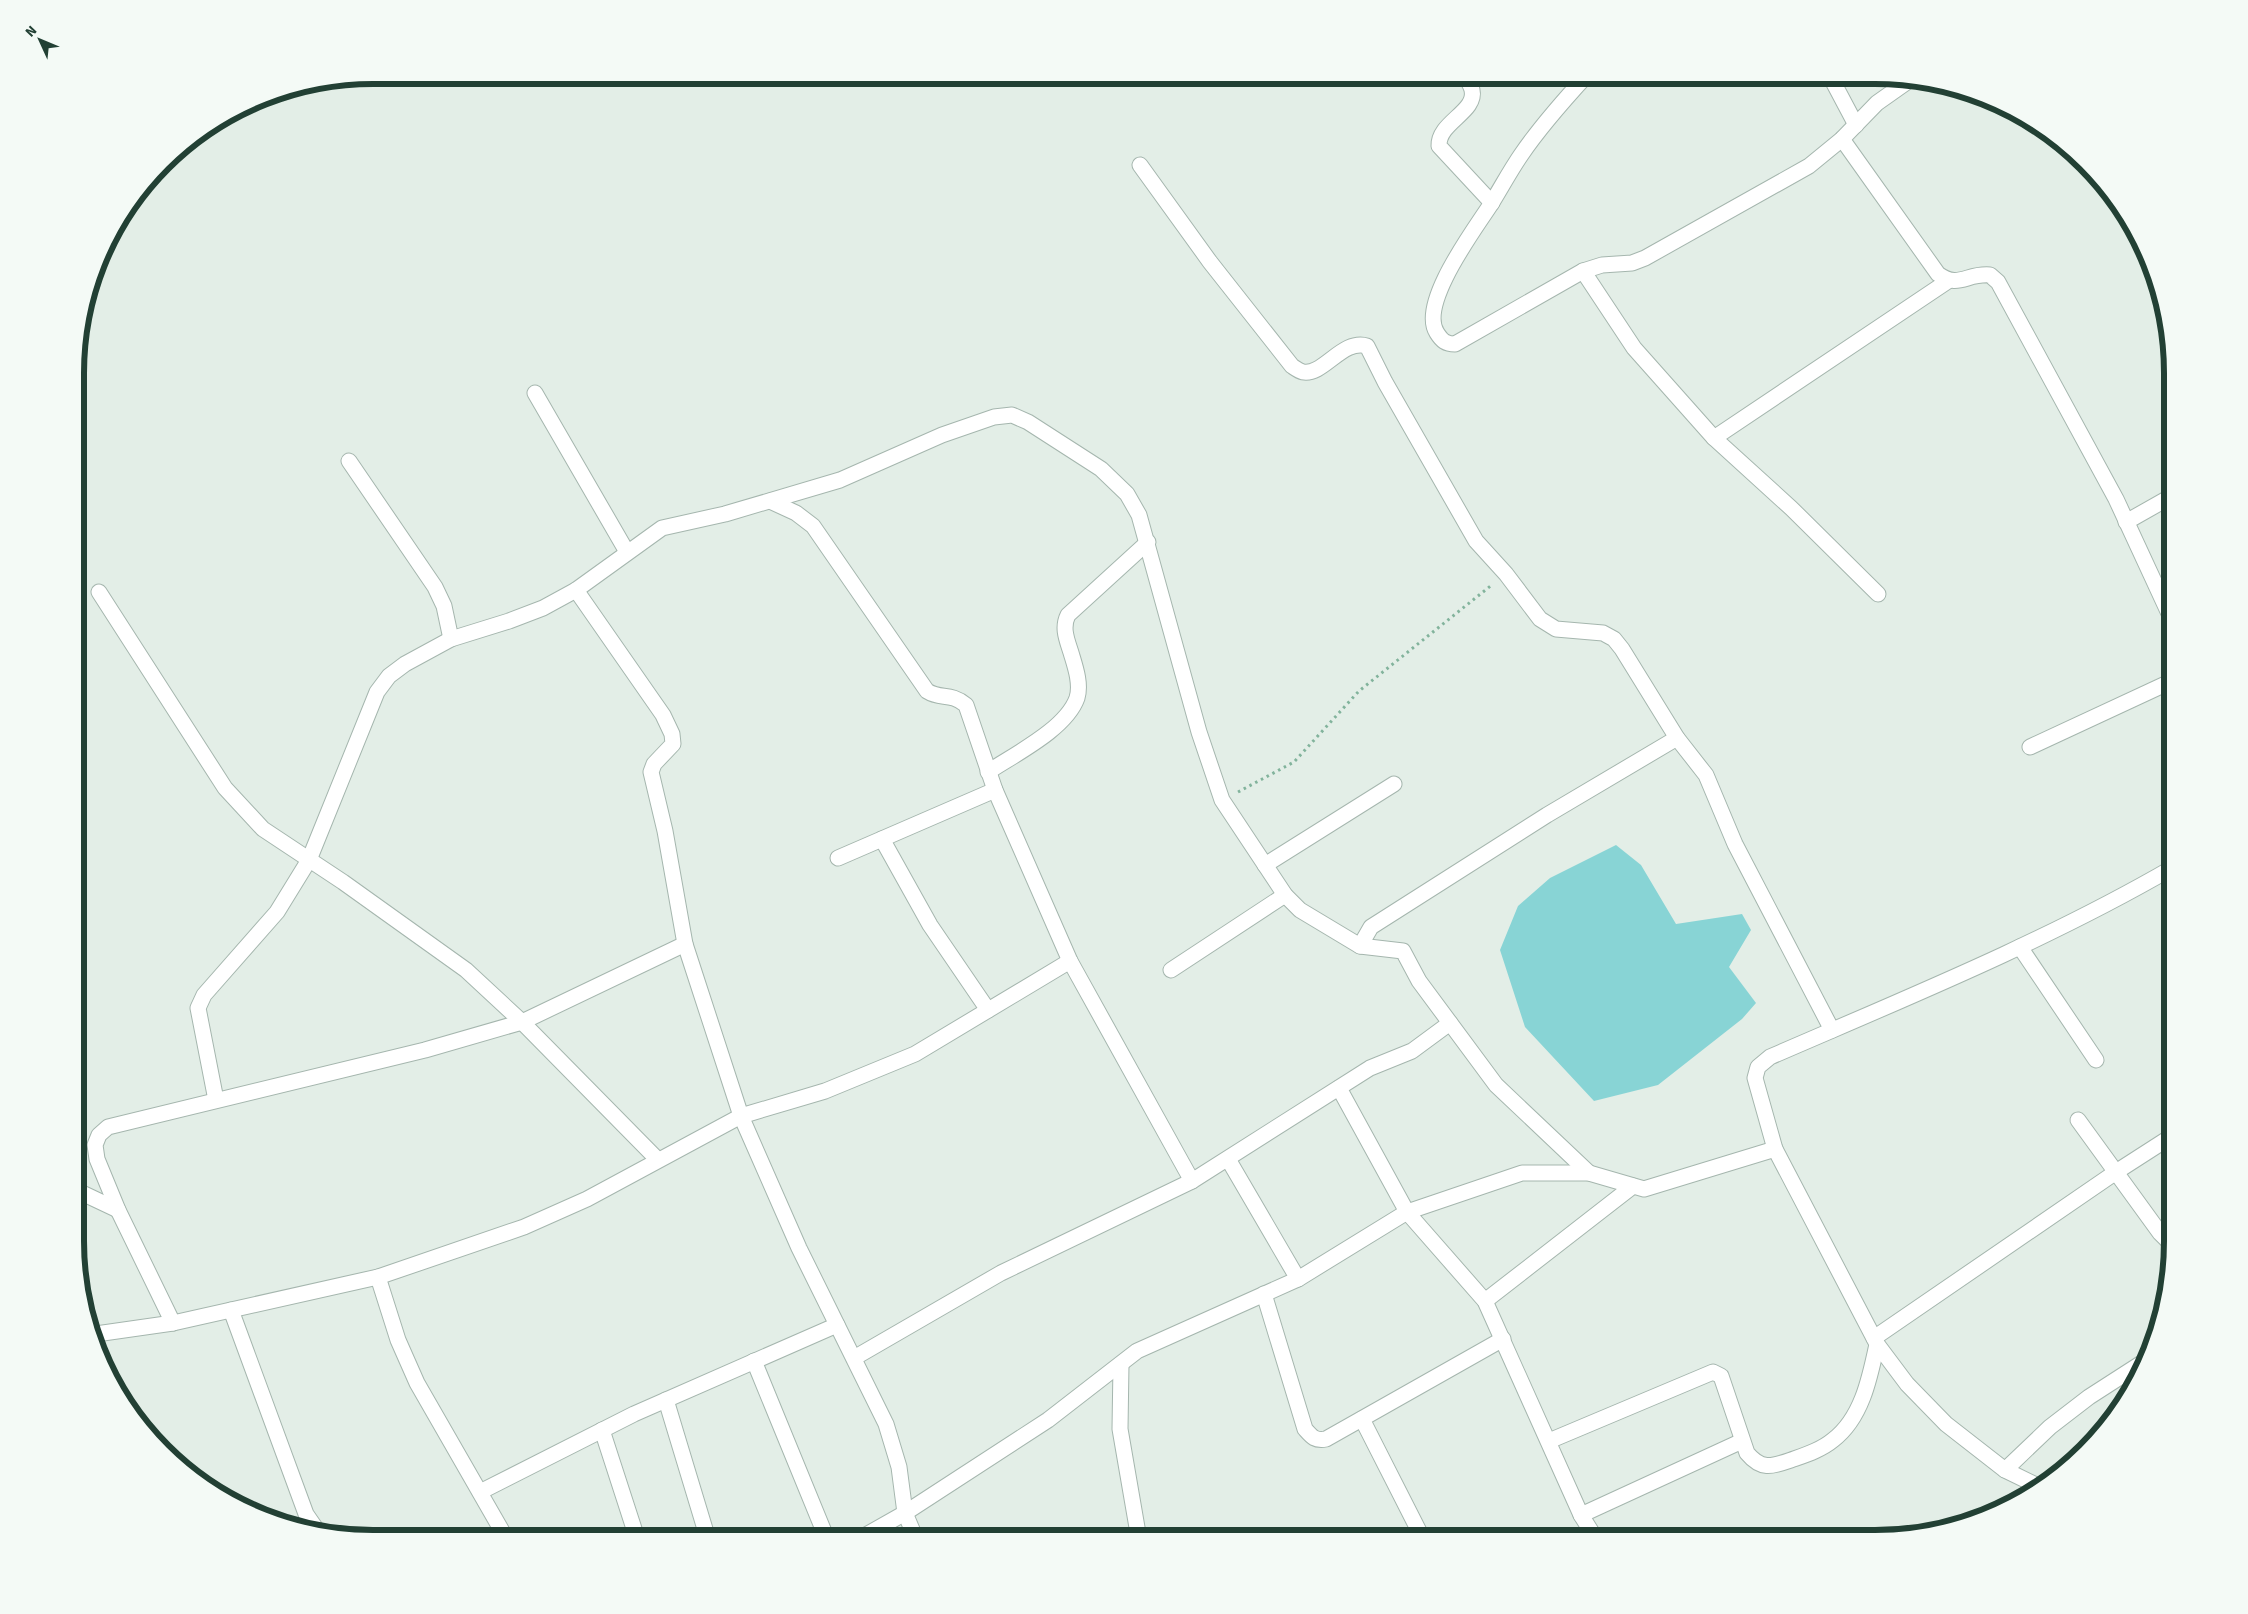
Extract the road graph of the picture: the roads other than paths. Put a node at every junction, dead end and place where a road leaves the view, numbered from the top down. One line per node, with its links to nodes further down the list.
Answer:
1 (1469, 84): 8 (street)
2 (1580, 84): 8 (street)
3 (1834, 84): 5 (street)
4 (1902, 85): 5 (street)
5 (1856, 125): 6 (street)
6 (1842, 139): 9 (street); 10 (street)
7 (1140, 165): 25 (street)
8 (1492, 203): 9 (street)
9 (1583, 271): 12 (street)
10 (1948, 281): 12 (street); 16 (street)
11 (535, 394): 18 (street)
12 (1714, 438): 21 (street)
13 (349, 461): 23 (street)
14 (770, 501): 17 (street); 18 (street); 27 (street)
15 (2164, 501): 16 (street)
16 (2126, 522): 22 (street)
17 (1148, 542): 27 (street); 33 (street)
18 (627, 552): 19 (street)
19 (576, 590): 23 (street); 36 (street)
20 (98, 592): 32 (street)
21 (1878, 594)
22 (2164, 603)
23 (451, 639): 32 (street)
24 (2164, 685): 26 (street)
25 (1677, 738): 37 (street); 44 (street)
26 (2030, 747)
27 (988, 772): 29 (street)
28 (1394, 784): 33 (street)
29 (995, 790): 30 (street); 39 (street)
30 (882, 839): 31 (street); 41 (street)
31 (838, 858)
32 (310, 860): 42 (street); 47 (street)
33 (1265, 866): 35 (street)
34 (2164, 873): 38 (street)
35 (1285, 895): 37 (street); 40 (street)
36 (685, 944): 42 (street); 48 (street)
37 (1360, 946): 43 (street)
38 (2020, 947): 44 (street); 45 (street)
39 (1070, 961): 41 (street); 56 (street)
40 (1171, 970)
41 (988, 1010): 48 (street)
42 (522, 1022): 47 (street); 53 (street)
43 (1450, 1023): 46 (street); 55 (street)
44 (1832, 1030): 51 (street)
45 (2096, 1060)
46 (1340, 1088): 52 (street); 60 (street)
47 (216, 1100): 59 (street)
48 (741, 1116): 53 (street); 68 (street)
49 (2078, 1120): 54 (street)
50 (2164, 1141): 54 (street)
51 (1775, 1149): 57 (street); 71 (street)
52 (1228, 1159): 56 (street); 63 (street)
53 (658, 1160): 62 (street)
54 (2116, 1172): 61 (street); 71 (street)
55 (1590, 1173): 57 (street); 60 (street)
56 (1192, 1181): 72 (street)
57 (1633, 1186): 65 (street)
58 (84, 1194): 59 (street)
59 (118, 1210): 67 (street)
60 (1407, 1212): 63 (street); 65 (street)
61 (2164, 1236)
62 (378, 1277): 66 (street); 83 (street)
63 (1298, 1279): 64 (street)
64 (1264, 1294): 74 (street); 77 (street)
65 (1485, 1301): 70 (street)
66 (231, 1310): 67 (street); 86 (street)
67 (173, 1323): 69 (street)
68 (837, 1324): 72 (street); 73 (street)
69 (99, 1334)
70 (1503, 1340): 77 (street); 79 (street)
71 (1876, 1341): 80 (street); 81 (street)
72 (854, 1358): 84 (street)
73 (754, 1361): 76 (street); 90 (street)
74 (1121, 1364): 84 (street); 93 (street)
75 (2134, 1368): 81 (street)
76 (666, 1400): 78 (street); 89 (street)
77 (1362, 1419): 94 (street)
78 (602, 1430): 83 (street); 88 (street)
79 (1549, 1441): 80 (street); 85 (street)
80 (1742, 1441): 85 (street)
81 (2005, 1470): 82 (street)
82 (2032, 1483)
83 (480, 1492): 87 (street)
84 (906, 1513): 91 (street); 92 (street)
85 (1581, 1515): 95 (street)
86 (313, 1524)
87 (501, 1530)
88 (634, 1530)
89 (706, 1530)
90 (823, 1530)
91 (875, 1530)
92 (913, 1530)
93 (1137, 1530)
94 (1418, 1530)
95 (1590, 1530)

